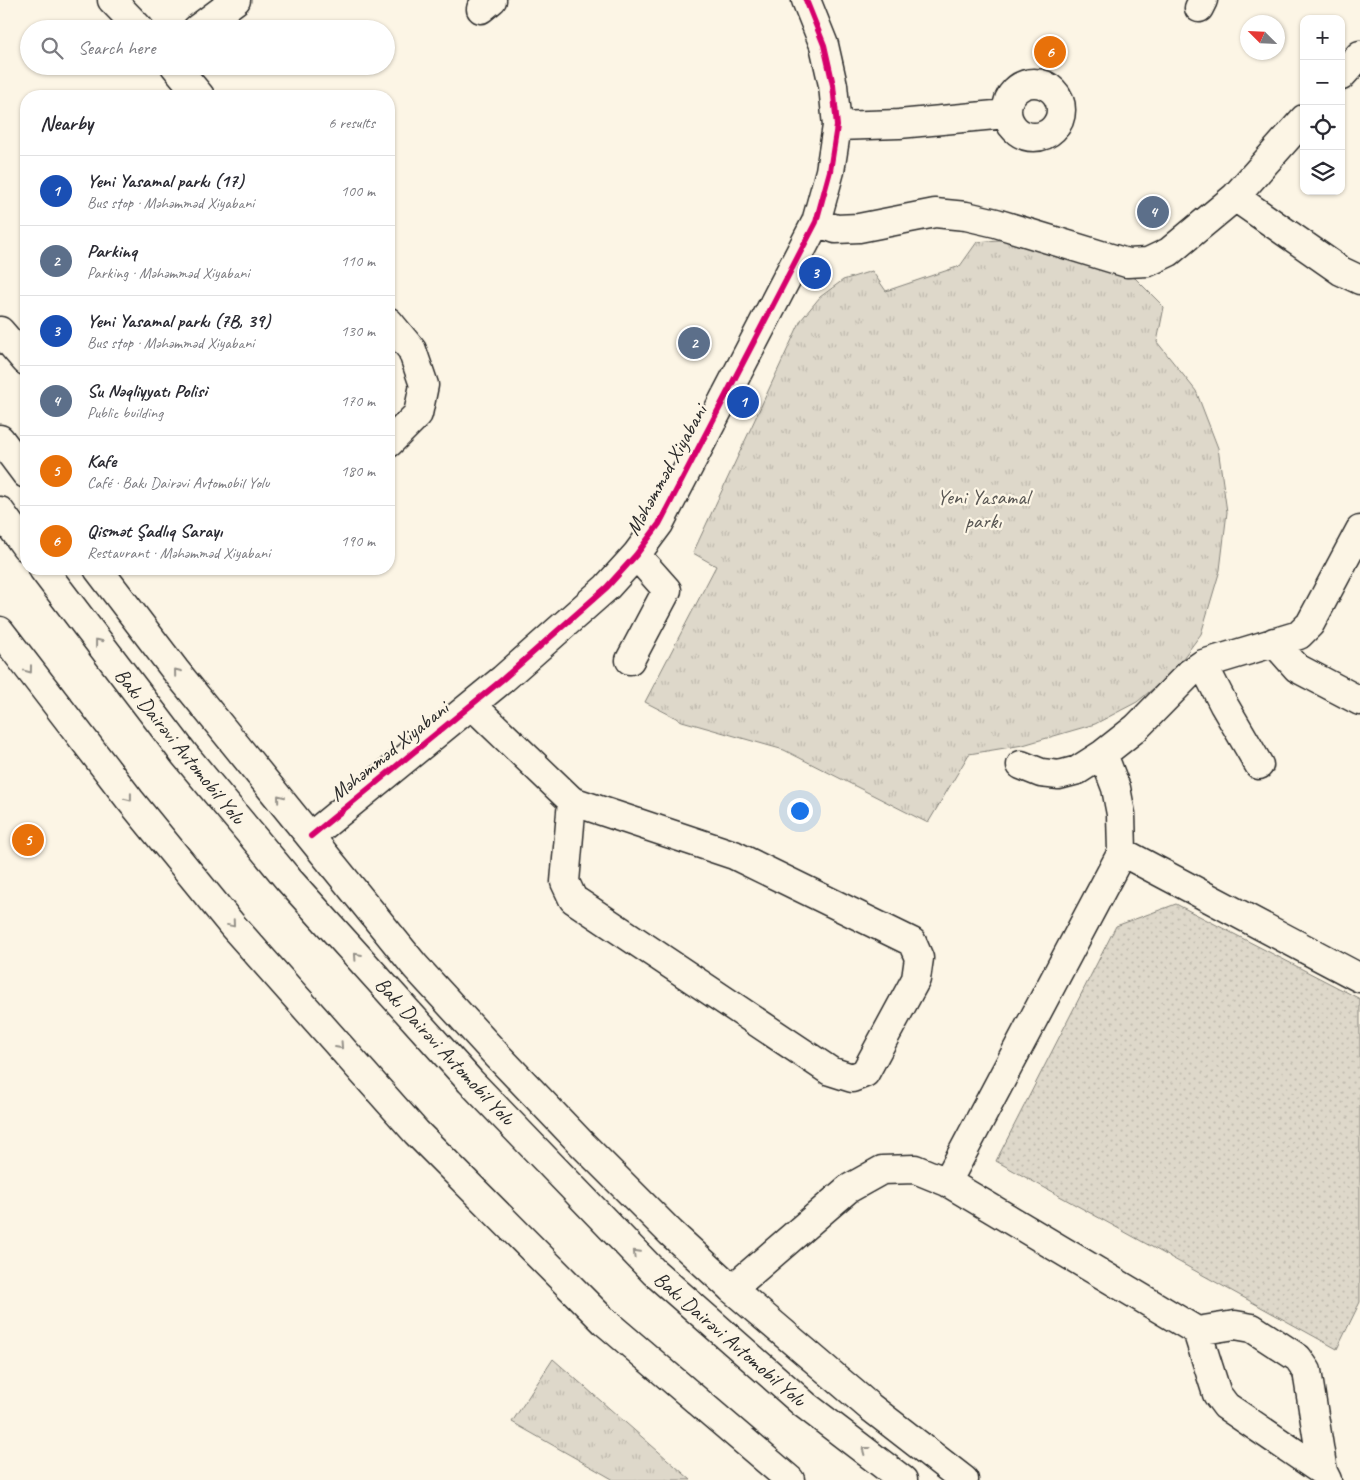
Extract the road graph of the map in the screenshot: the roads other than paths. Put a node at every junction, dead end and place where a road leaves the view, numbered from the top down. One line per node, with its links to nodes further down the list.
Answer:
1 (112, 0): 4 (main road)
2 (236, 0): 5 (main road)
3 (806, 0): 12 (main road, Məhəmməd Xiyabani)
4 (131, 20)
5 (210, 20)
6 (1360, 55): 7 (main road)
7 (1345, 72)
8 (182, 75): 9 (main road)
9 (195, 90)
10 (1006, 114): 12 (main road)
11 (1300, 124): 13 (main road)
12 (837, 126): 14 (main road, Məhəmməd Xiyabani)
13 (1235, 197): 14 (main road); 15 (main road)
14 (816, 222): 25 (main road, Məhəmməd Xiyabani)
15 (1360, 280)
16 (395, 329): 19 (main road)
17 (0, 331): 18 (main road)
18 (20, 353)
19 (395, 437)
20 (0, 439): 21 (main road)
21 (20, 466)
22 (0, 511): 24 (main road)
23 (1360, 530): 29 (main road)
24 (20, 538)
25 (636, 555): 30 (main road); 33 (main road, Məhəmməd Xiyabani)
26 (48, 575): 46 (main road, Bakı Dairəvi Avtomobil Yolu, one-way to 26)
27 (103, 575): 38 (main road, one-way to 27)
28 (0, 631): 45 (main road, one-way to 45)
29 (1274, 642): 31 (main road); 32 (main road)
30 (630, 660)
31 (1203, 664): 34 (main road); 35 (main road)
32 (1360, 701)
33 (472, 706): 37 (main road); 38 (main road, Məhəmməd Xiyabani)
34 (1103, 754): 36 (main road); 39 (main road)
35 (1259, 765)
36 (1021, 766)
37 (572, 801): 37 (main road)
38 (311, 836): 42 (main road)
39 (1122, 852): 40 (main road); 41 (main road)
40 (1360, 978)
41 (947, 1182): 42 (main road); 43 (main road)
42 (732, 1289): 47 (main road)
43 (1197, 1331): 44 (main road); 44 (main road)
44 (1325, 1476)
45 (790, 1480)
46 (904, 1480)
47 (964, 1480)

